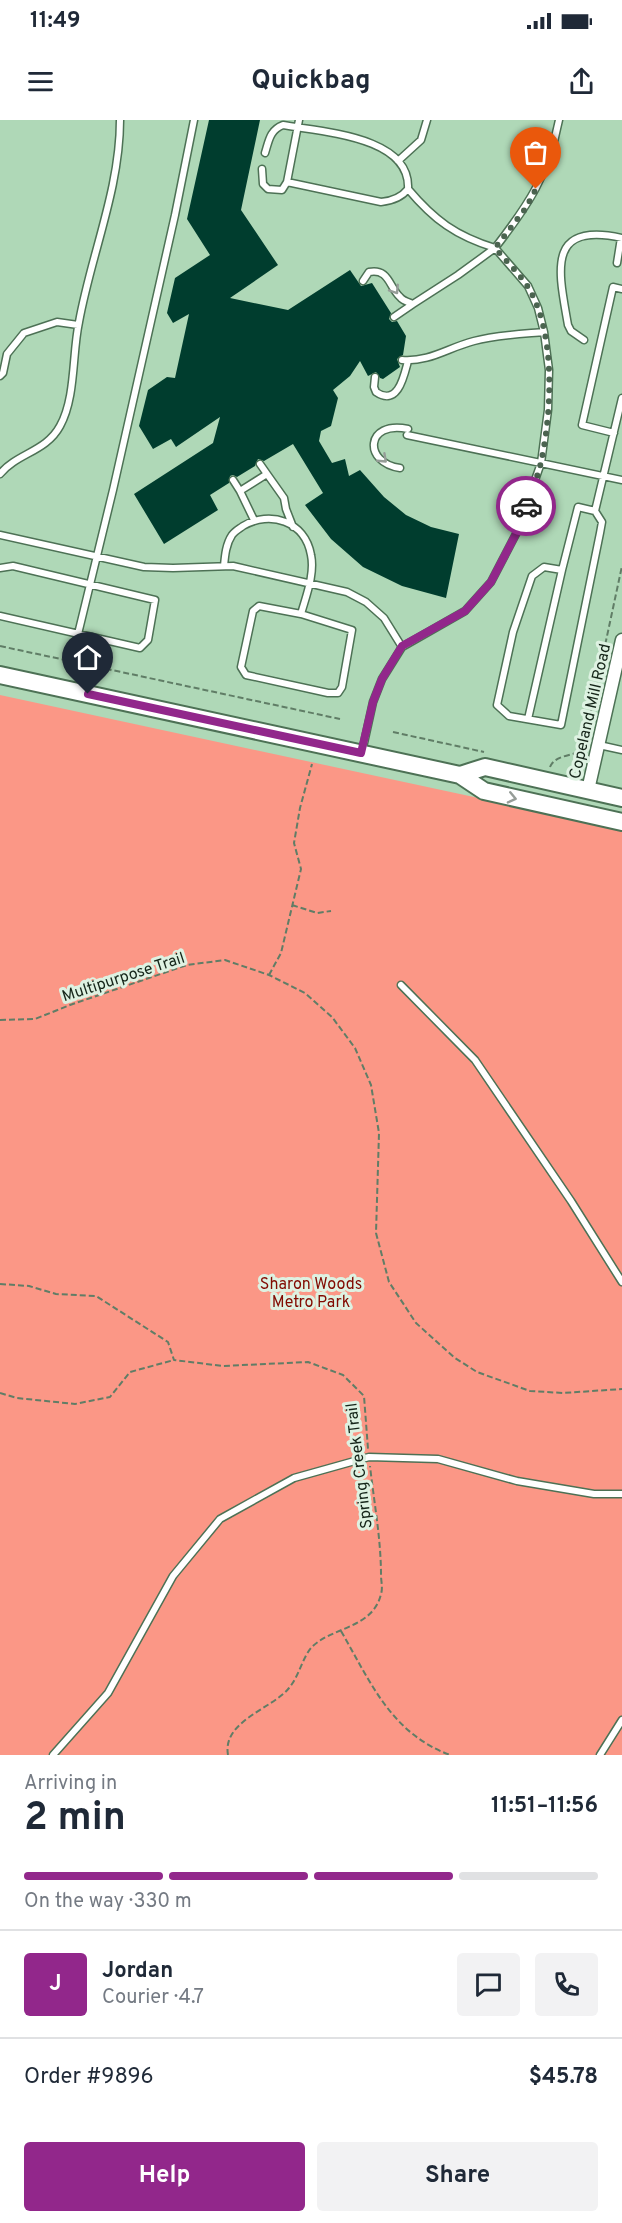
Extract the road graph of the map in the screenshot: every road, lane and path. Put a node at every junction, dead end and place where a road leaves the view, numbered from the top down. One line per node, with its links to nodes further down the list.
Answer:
1 (120, 120): 19 (lane)
2 (194, 120): 39 (lane)
3 (299, 120): 6 (lane)
4 (428, 120): 8 (lane)
5 (560, 120): 13 (lane)
6 (298, 128): 7 (lane); 8 (lane); 10 (lane)
7 (265, 153)
8 (398, 160): 11 (lane)
9 (262, 169): 10 (lane)
10 (287, 182): 11 (lane)
11 (408, 189): 13 (lane)
12 (622, 238): 14 (lane); 21 (lane)
13 (495, 248): 17 (lane); 20 (lane)
14 (617, 263)
15 (363, 281): 17 (lane, one-way to 17)
16 (622, 289): 25 (lane)
17 (413, 304): 18 (lane)
18 (394, 317)
19 (78, 325): 22 (lane); 29 (lane)
20 (544, 332): 23 (lane); 26 (lane)
21 (585, 340)
22 (0, 376)
23 (375, 377)
24 (622, 398): 25 (lane)
25 (614, 433): 31 (lane)
26 (541, 463): 28 (lane, one-way to 28); 31 (lane); 50 (lane)
27 (260, 464): 30 (lane)
28 (400, 468)
29 (0, 474)
30 (267, 474): 34 (lane); 37 (lane)
31 (605, 476): 33 (lane); 35 (lane)
32 (233, 480): 34 (lane)
33 (622, 480)
34 (240, 491): 36 (lane)
35 (595, 511): 43 (lane); 54 (lane)
36 (254, 520): 37 (lane); 40 (lane)
37 (294, 528): 44 (lane)
38 (0, 535): 39 (lane)
39 (96, 556): 40 (lane); 45 (lane)
40 (224, 566): 44 (lane)
41 (622, 566): 59 (path)
42 (0, 568): 45 (lane)
43 (562, 570): 54 (lane); 54 (lane)
44 (309, 583): 46 (lane); 50 (lane)
45 (89, 584): 48 (lane); 48 (lane)
46 (301, 614): 46 (lane)
47 (0, 616): 48 (lane)
48 (78, 634)
49 (0, 646): 53 (path)
50 (402, 646): 57 (lane)
51 (621, 646): 55 (street, Copeland Mill Road)
52 (0, 675): 57 (main road)
53 (339, 719)
54 (528, 719)
55 (599, 745): 56 (lane); 61 (street, Copeland Mill Road)
56 (622, 750)
57 (361, 753): 60 (main road)
58 (312, 764): 64 (path)
59 (550, 767)
60 (459, 775): 61 (main road); 63 (main road, one-way to 63)
61 (588, 790): 62 (main road)
62 (622, 798)
63 (622, 822)
64 (292, 905): 65 (path); 66 (path)
65 (331, 912)
66 (269, 975): 68 (path, Multipurpose Trail); 72 (path, Multipurpose Trail)
67 (401, 985): 69 (lane)
68 (0, 1020)
69 (622, 1282)
70 (0, 1284): 71 (path)
71 (174, 1360): 73 (path); 74 (path, Spring Creek Trail)
72 (622, 1389)
73 (0, 1393)
74 (369, 1457): 75 (lane); 76 (path, Spring Creek Trail); 78 (lane)
75 (622, 1494)
76 (341, 1631): 79 (path, Spring Creek Trail); 80 (path)
77 (622, 1720): 81 (lane)
78 (54, 1755)
79 (228, 1755)
80 (450, 1755)
81 (600, 1755)

